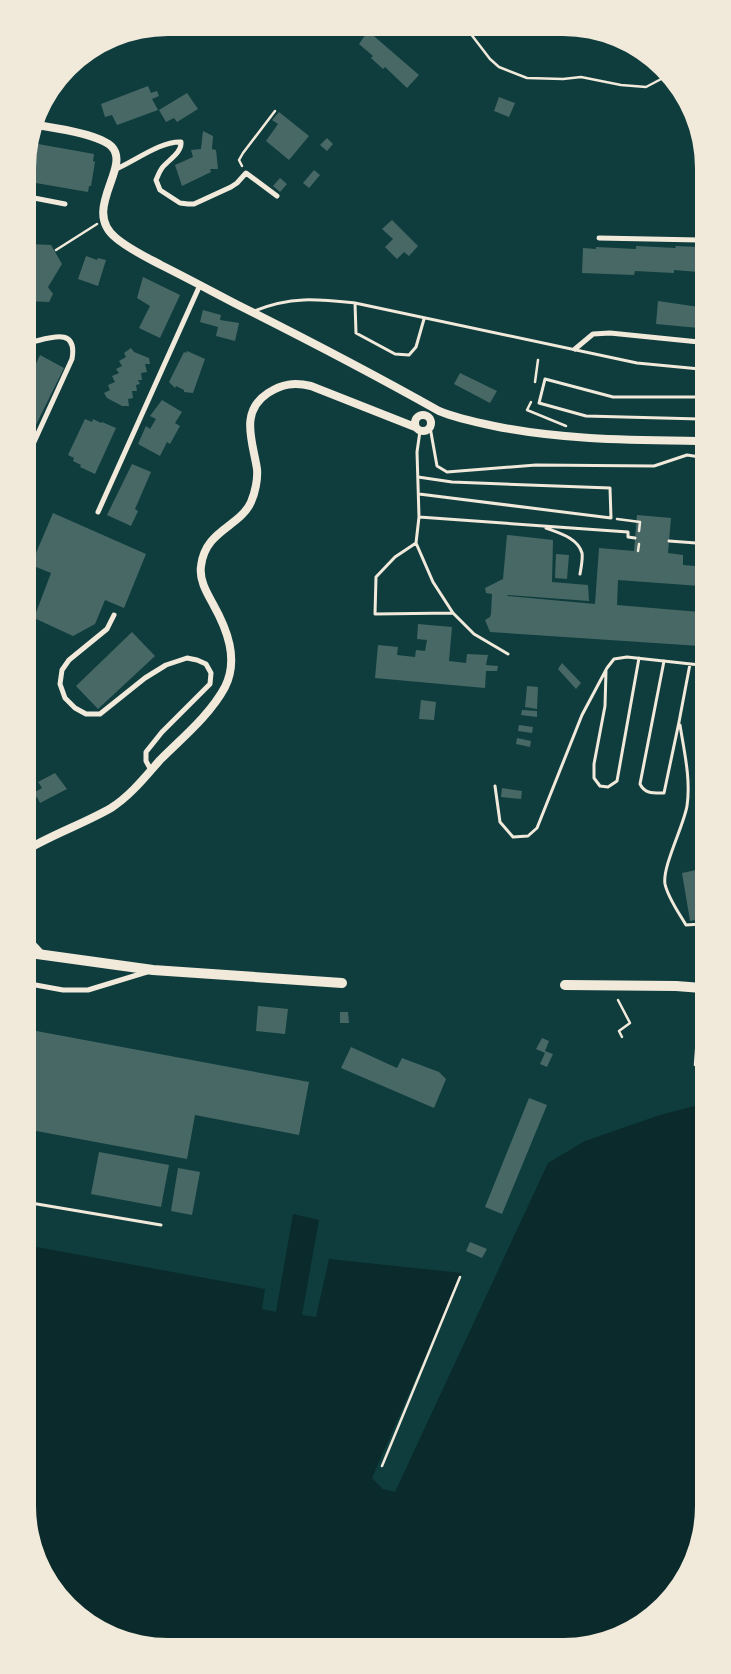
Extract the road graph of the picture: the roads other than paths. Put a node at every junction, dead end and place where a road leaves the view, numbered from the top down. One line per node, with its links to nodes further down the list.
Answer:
1 (43, 126): 2 (street)
2 (114, 170): 3 (street); 8 (street)
3 (277, 196)
4 (37, 199): 5 (street)
5 (65, 204)
6 (599, 238): 7 (street)
7 (695, 240)
8 (200, 285): 10 (street); 27 (street)
9 (355, 303): 10 (lane); 11 (lane); 11 (lane)
10 (252, 312): 17 (street)
11 (424, 319): 14 (lane)
12 (37, 341): 22 (street)
13 (695, 341): 14 (street)
14 (575, 349): 15 (lane)
15 (695, 369)
16 (695, 397): 19 (lane)
17 (432, 407): 18 (street); 23 (street)
18 (427, 416): 20 (street); 21 (street)
19 (695, 419)
20 (430, 427): 21 (street); 24 (lane)
21 (418, 429): 25 (lane); 44 (street)
22 (37, 436)
23 (695, 441)
24 (695, 457)
25 (418, 476): 26 (lane); 26 (lane)
26 (419, 494): 28 (lane)
27 (98, 512)
28 (419, 518): 29 (lane); 32 (lane)
29 (541, 526): 30 (lane); 34 (lane)
30 (635, 538)
31 (669, 541): 33 (lane)
32 (416, 543): 35 (lane); 35 (lane)
33 (695, 543)
34 (580, 574)
35 (453, 613): 37 (lane)
36 (114, 615): 44 (street)
37 (508, 654)
38 (639, 658): 39 (lane); 42 (lane); 42 (lane)
39 (664, 661): 40 (lane); 43 (lane)
40 (690, 664): 41 (lane); 43 (lane)
41 (695, 665)
42 (607, 668): 45 (lane)
43 (679, 722): 47 (lane)
44 (151, 770): 46 (street)
45 (495, 786)
46 (36, 845)
47 (694, 924)
48 (36, 949): 50 (street)
49 (36, 954): 50 (main road)
50 (42, 955): 51 (main road)
51 (153, 970): 52 (main road); 53 (street)
52 (342, 983)
53 (36, 985)
54 (565, 985): 55 (main road)
55 (694, 987)
56 (36, 1204): 57 (lane)
57 (161, 1225)

